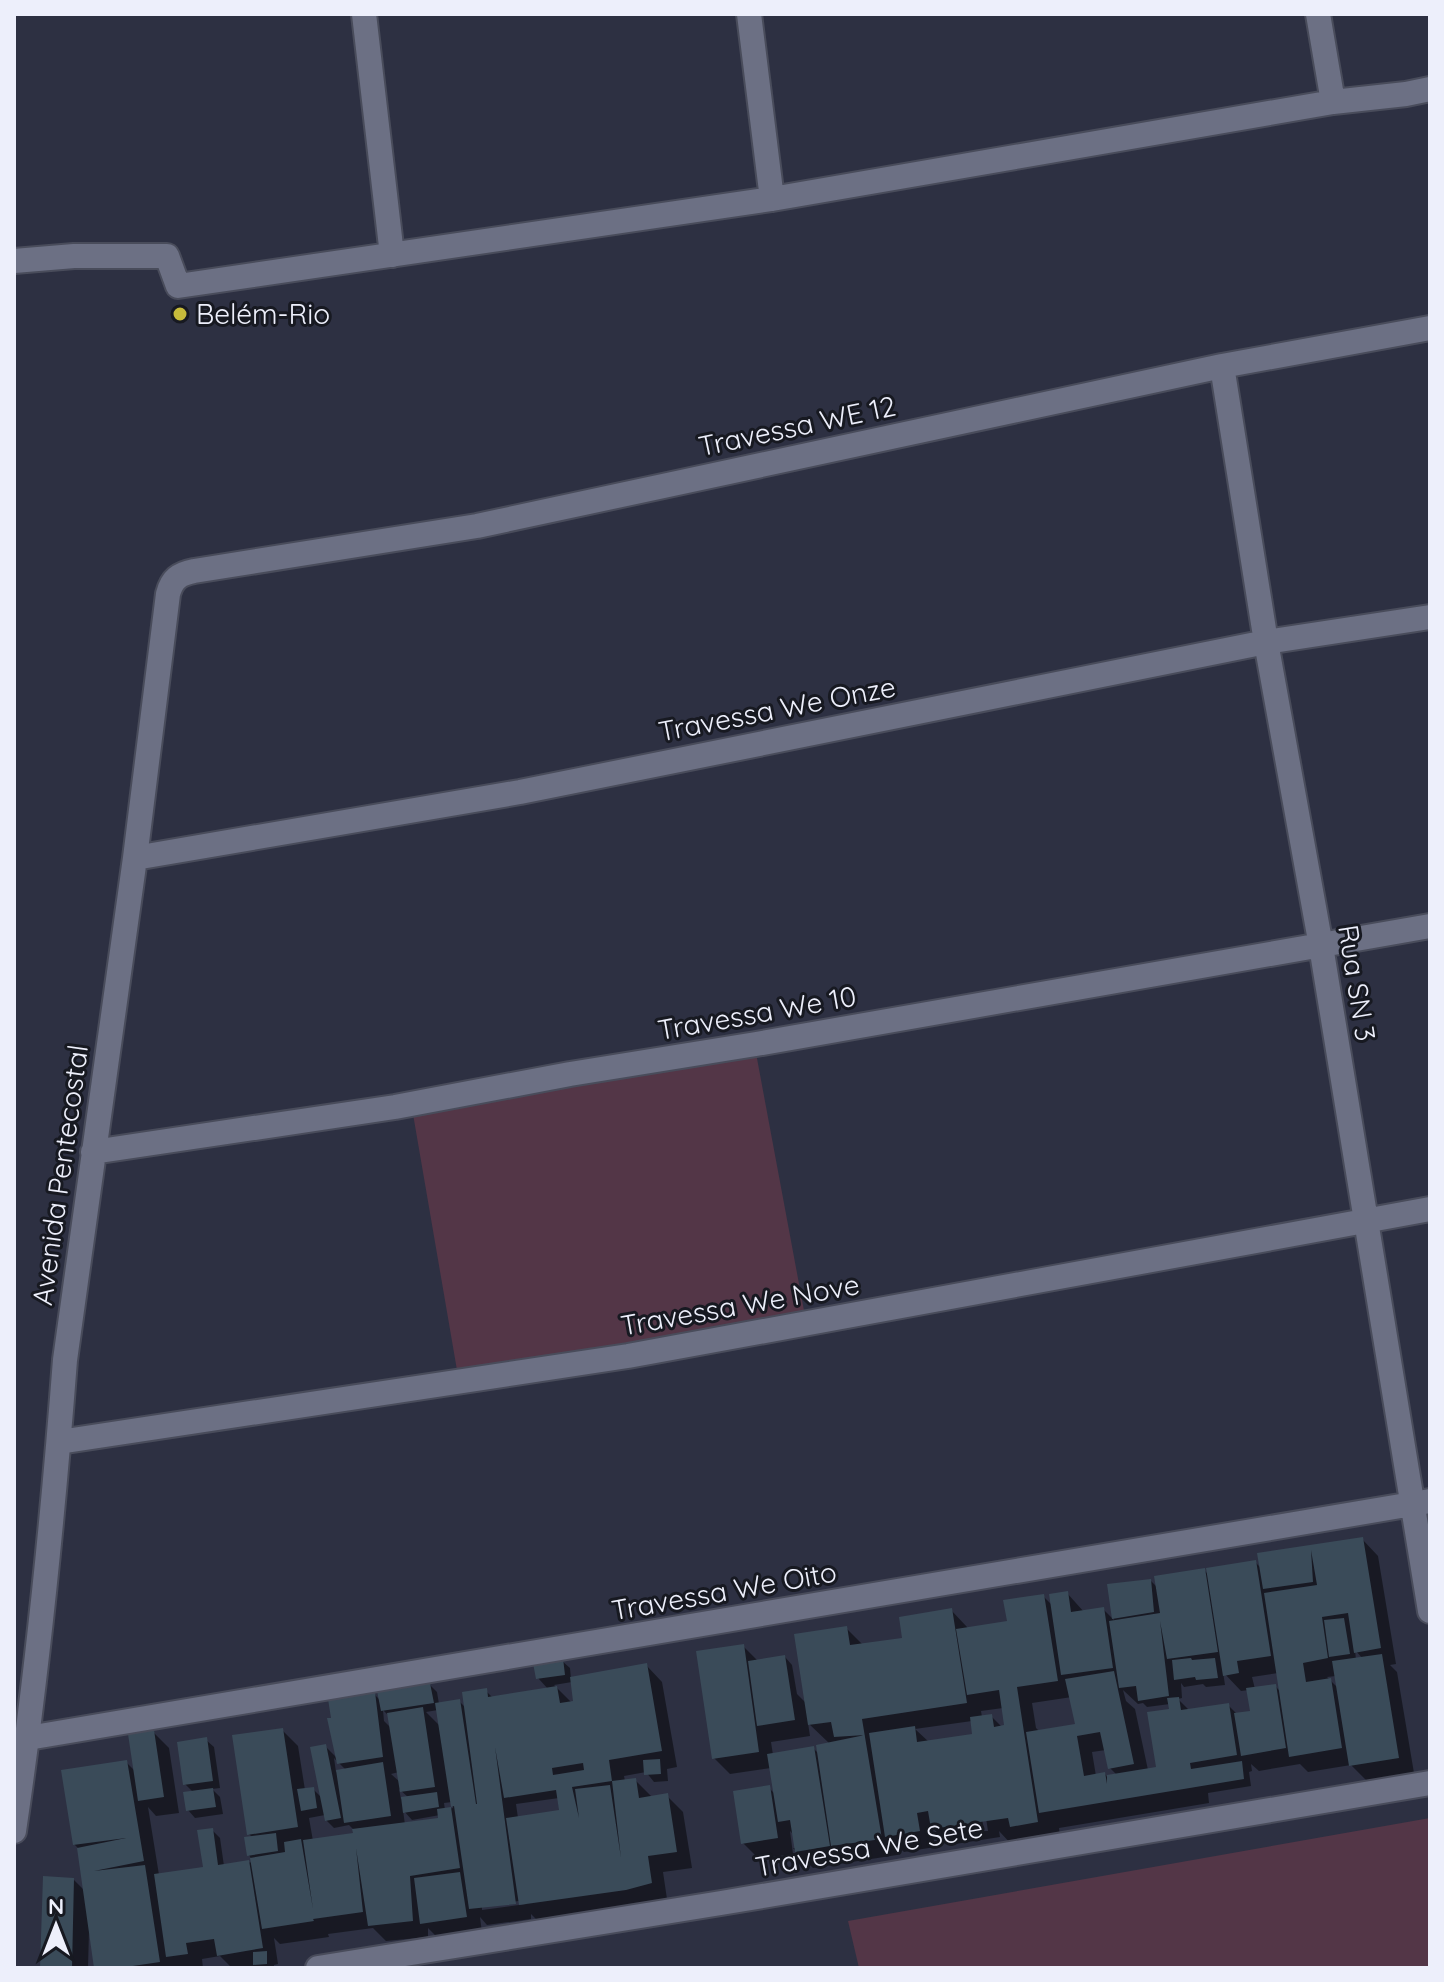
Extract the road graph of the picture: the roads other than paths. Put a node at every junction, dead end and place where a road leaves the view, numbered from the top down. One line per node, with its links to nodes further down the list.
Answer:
1 (364, 14): 7 (street)
2 (749, 14): 6 (street)
3 (1318, 14): 5 (street)
4 (1430, 89): 5 (street)
5 (1333, 102): 6 (street)
6 (772, 199): 7 (street)
7 (392, 255): 8 (street)
8 (14, 261)
9 (1430, 328): 10 (street, Travessa WE 12)
10 (1222, 366): 11 (street, Travessa WE 12); 13 (street, Rua SN 3)
11 (176, 578): 14 (street, Avenida Pentecostal)
12 (1430, 617): 13 (street, Travessa We Onze)
13 (1266, 642): 14 (street, Travessa We Onze); 16 (street, Rua SN 3)
14 (135, 858): 17 (street, Avenida Pentecostal)
15 (1430, 926): 16 (street, Travessa We 10)
16 (1321, 946): 17 (street, Travessa We 10); 19 (street, Rua SN 3)
17 (93, 1152): 20 (street, Avenida Pentecostal)
18 (1430, 1209): 19 (street, Travessa We Nove)
19 (1365, 1220): 20 (street, Travessa We Nove); 21 (street, Rua SN 3)
20 (59, 1442): 23 (street, Avenida Pentecostal)
21 (1422, 1503): 22 (street, Rua SN 3); 23 (street, Travessa We Oito)
22 (1430, 1611)
23 (28, 1738): 25 (street, Avenida Pentecostal)
24 (1430, 1783): 26 (street, Travessa We Sete)
25 (14, 1831)
26 (460, 1957): 27 (street, Travessa We Sete)
27 (318, 1968)

